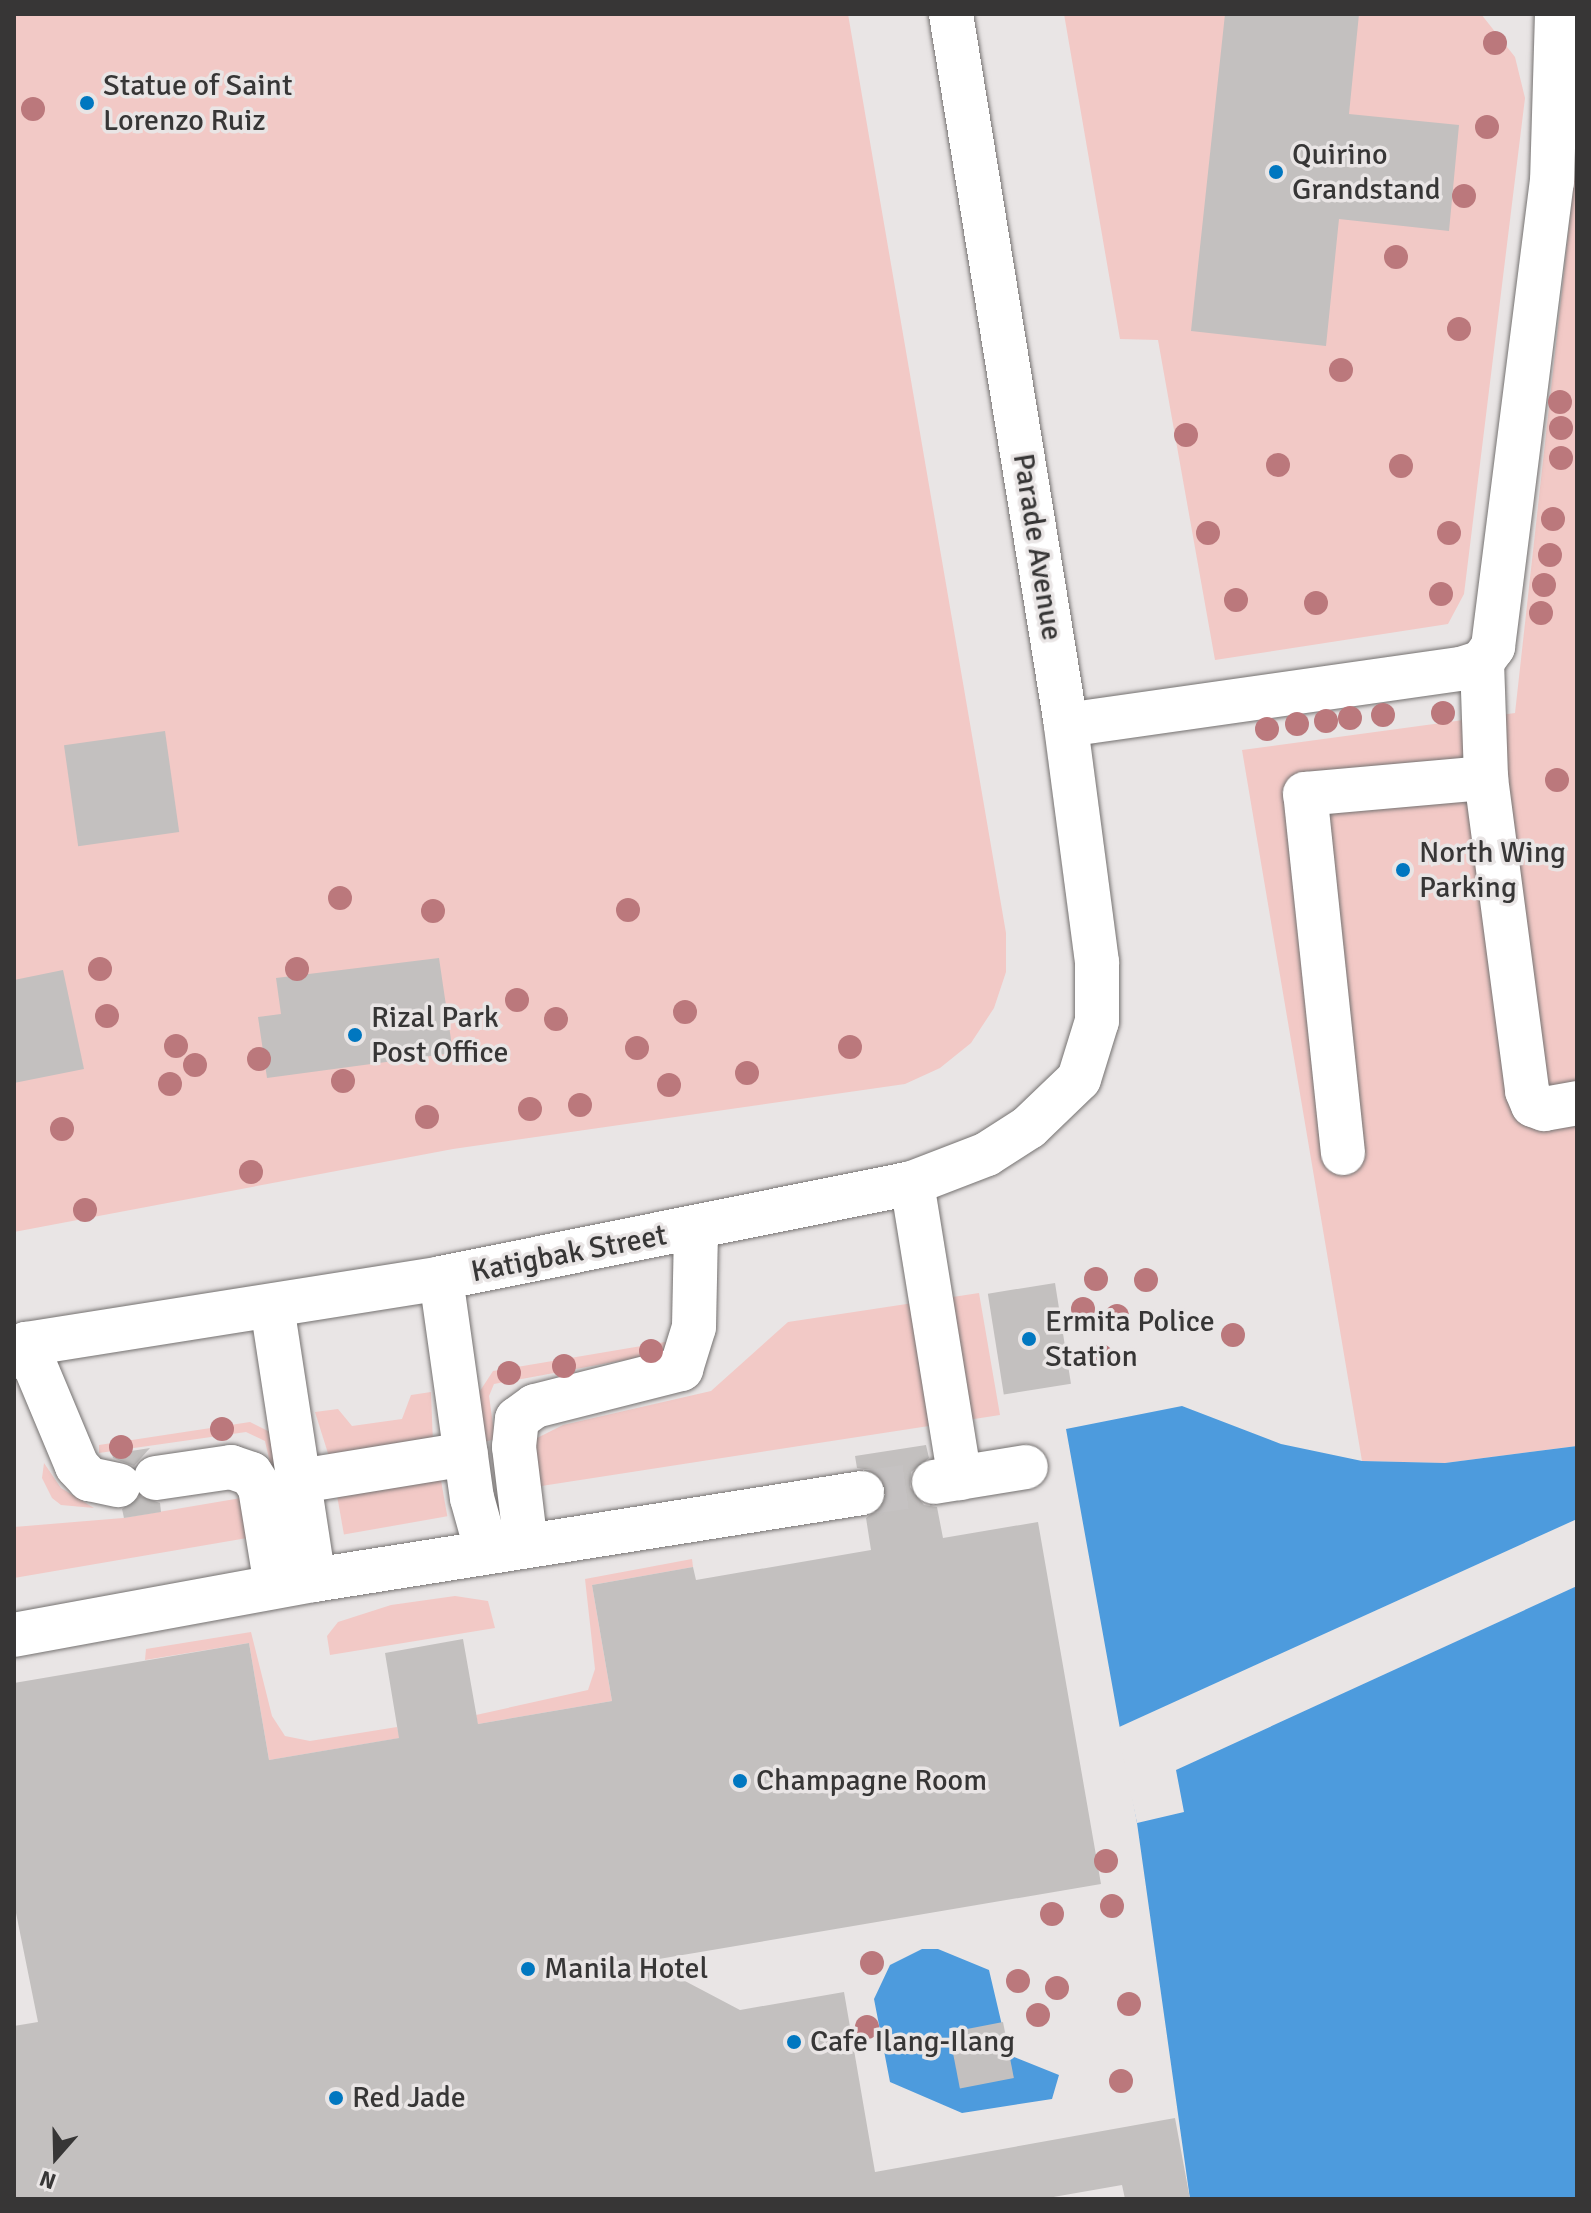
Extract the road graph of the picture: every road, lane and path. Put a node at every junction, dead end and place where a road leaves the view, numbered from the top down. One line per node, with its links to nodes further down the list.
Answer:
1 (951, 14): 5 (street, Parade Avenue)
2 (1557, 14): 3 (street)
3 (1564, 169): 4 (street)
4 (1482, 662): 5 (street); 6 (street)
5 (1066, 725): 7 (street, Parade Avenue)
6 (1486, 778): 8 (street); 9 (street)
7 (1079, 1079): 10 (street, Katigbak Street)
8 (1577, 1103)
9 (1343, 1153)
10 (912, 1183): 11 (street, Katigbak Street); 16 (street)
11 (696, 1229): 12 (street, Katigbak Street); 19 (street)
12 (441, 1278): 13 (street, Katigbak Street); 15 (street)
13 (272, 1306): 14 (street, Katigbak Street); 17 (street)
14 (18, 1346): 20 (street)
15 (466, 1454): 17 (street); 19 (street)
16 (1026, 1467)
17 (301, 1481): 20 (street)
18 (862, 1493): 19 (street)
19 (506, 1549): 20 (street)
20 (295, 1583): 21 (street)
21 (14, 1635)

